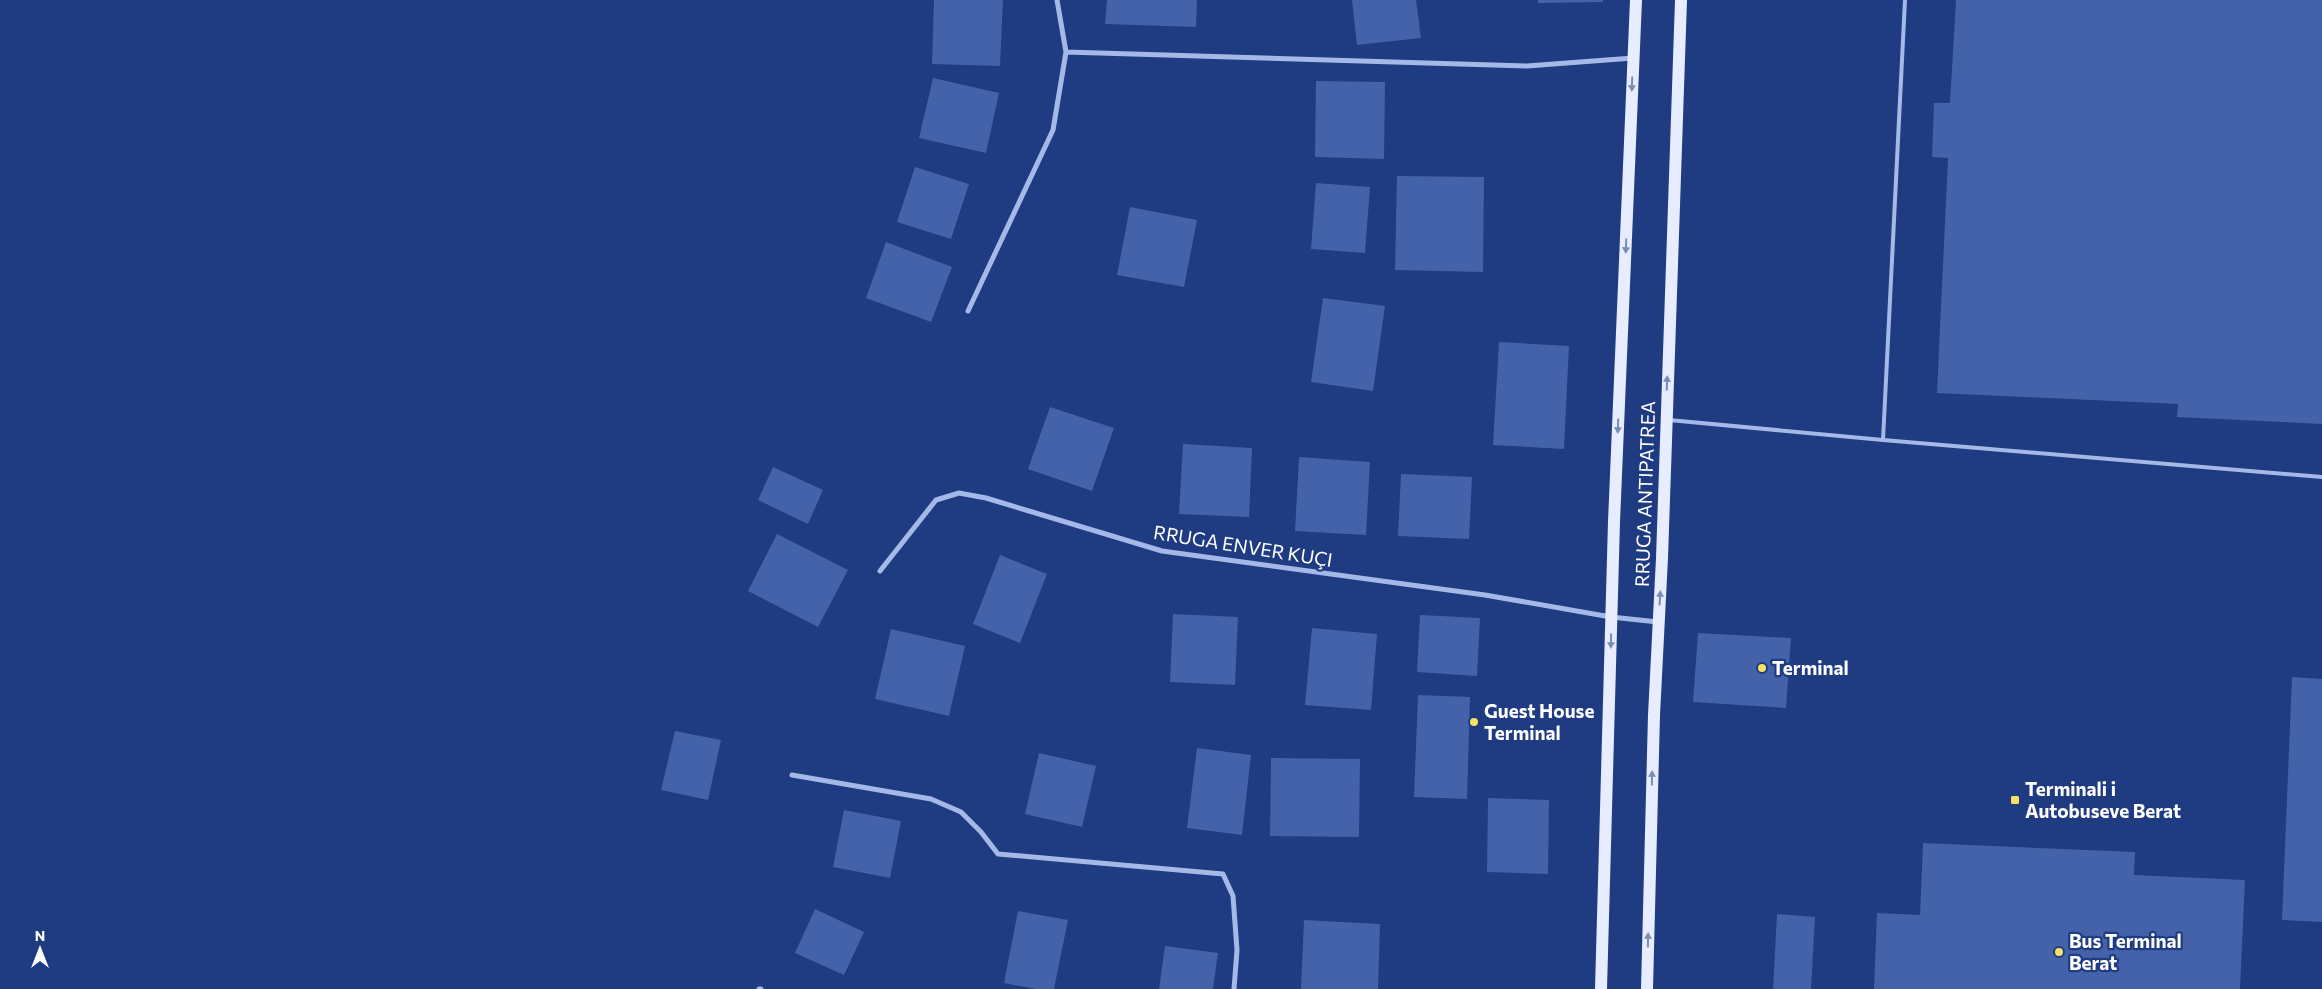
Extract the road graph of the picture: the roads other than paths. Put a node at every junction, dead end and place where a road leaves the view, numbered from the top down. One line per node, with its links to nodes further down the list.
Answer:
1 (1057, 0): 5 (street)
2 (1636, 0): 6 (main road, RRUGA ANTIPATREA)
3 (1681, 0): 8 (main road, RRUGA ANTIPATREA, one-way to 3)
4 (1904, 0): 9 (lane)
5 (1066, 52): 6 (street); 7 (street)
6 (1634, 58): 12 (main road, RRUGA ANTIPATREA, one-way to 12)
7 (968, 311)
8 (1666, 419): 9 (lane); 13 (main road, RRUGA ANTIPATREA, one-way to 8)
9 (1883, 440): 10 (lane)
10 (2322, 477)
11 (880, 571): 12 (street, RRUGA ENVER KUÇI)
12 (1611, 617): 13 (street, RRUGA ENVER KUÇI); 16 (main road, RRUGA ANTIPATREA, one-way to 16)
13 (1659, 622): 17 (main road, RRUGA ANTIPATREA, one-way to 13)
14 (792, 776): 15 (street)
15 (1234, 989)
16 (1601, 989)
17 (1647, 989)

